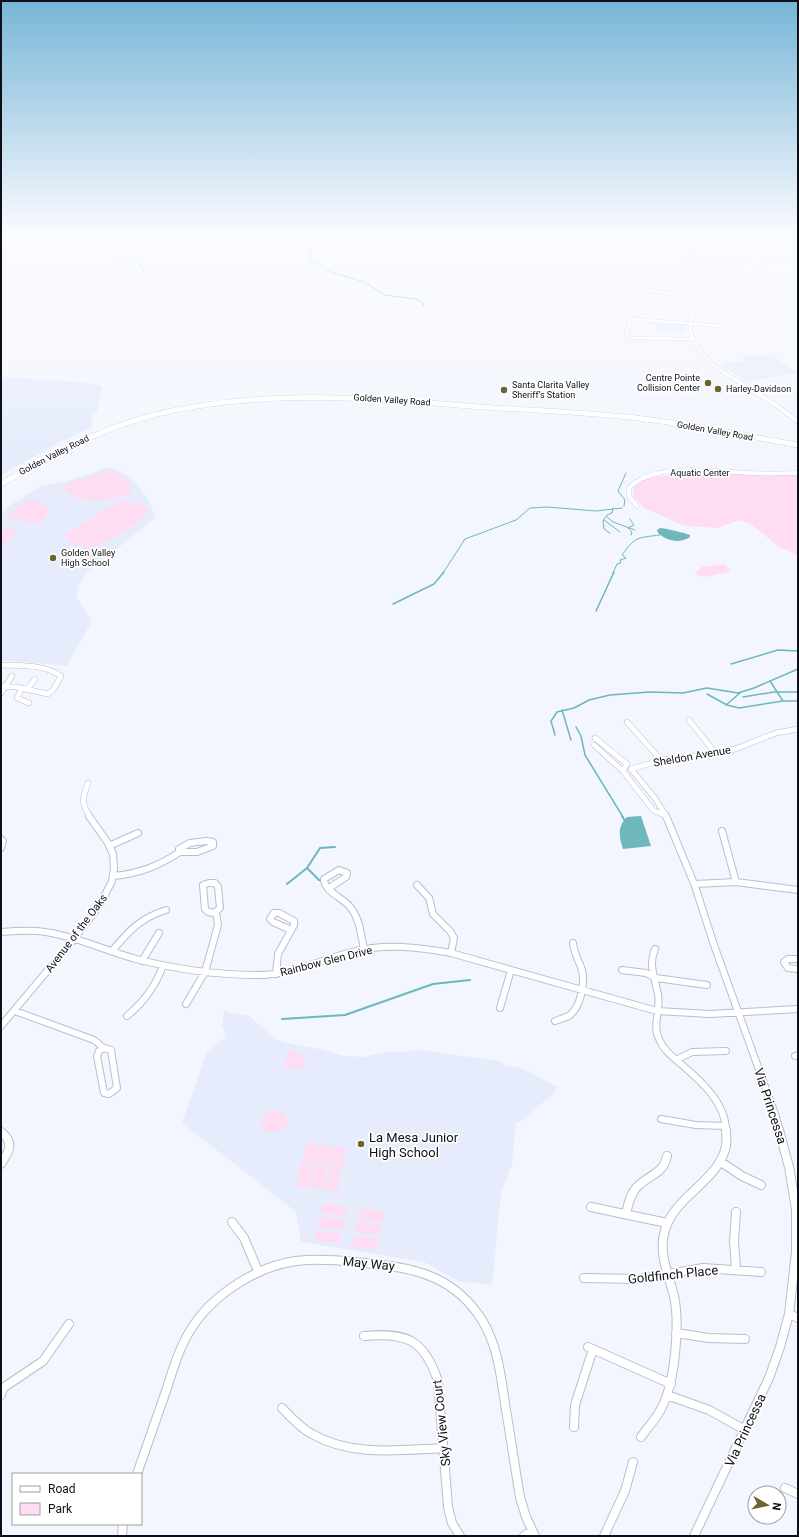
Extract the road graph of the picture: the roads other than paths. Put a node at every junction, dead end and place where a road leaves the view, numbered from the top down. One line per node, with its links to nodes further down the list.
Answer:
1 (697, 309): 2 (street)
2 (691, 324): 3 (street); 4 (street); 4 (street)
3 (723, 326)
4 (693, 339): 5 (street)
5 (798, 421)
6 (798, 443): 8 (main road, Golden Valley Road); 9 (main road, Golden Valley Road)
7 (798, 473): 10 (street, Aquatic Center)
8 (1, 478)
9 (1, 484)
10 (637, 506)
11 (1, 665): 15 (street)
12 (12, 676): 14 (street)
13 (35, 679): 15 (street)
14 (4, 686): 15 (street); 16 (street)
15 (24, 689): 17 (street)
16 (1, 693)
17 (29, 703)
18 (689, 720): 23 (street)
19 (628, 722): 24 (street)
20 (798, 729): 23 (street, Sheldon Avenue)
21 (595, 738): 26 (street)
22 (594, 745): 26 (street)
23 (716, 754): 24 (street, Sheldon Avenue)
24 (661, 760): 25 (street, Sheldon Avenue)
25 (631, 769): 28 (street, Via Princessa)
26 (623, 771): 28 (street)
27 (88, 783): 32 (street, Avenue of the Oaks)
28 (666, 816): 37 (street, Via Princessa)
29 (722, 831): 36 (street)
30 (138, 833): 32 (street)
31 (1, 839): 33 (street)
32 (109, 846): 35 (street, Avenue of the Oaks)
33 (1, 848)
34 (180, 852): 34 (street); 35 (street)
35 (113, 876): 46 (street, Avenue of the Oaks)
36 (736, 882): 37 (street); 40 (street)
37 (695, 884): 68 (street, Via Princessa)
38 (417, 885): 51 (street)
39 (329, 888): 48 (street)
40 (798, 890)
41 (166, 910): 50 (street)
42 (216, 912): 42 (street); 58 (street)
43 (291, 930): 59 (street)
44 (1, 932): 46 (street, Rainbow Glen Drive)
45 (159, 933): 53 (street)
46 (74, 939): 50 (street, Rainbow Glen Drive); 66 (street, Avenue of the Oaks)
47 (573, 943): 62 (street)
48 (364, 949): 51 (street, Rainbow Glen Drive); 59 (street, Rainbow Glen Drive)
49 (655, 949): 60 (street)
50 (112, 951): 53 (street, Rainbow Glen Drive)
51 (451, 953): 56 (street, Rainbow Glen Drive)
52 (798, 959): 55 (street)
53 (142, 961): 54 (street, Rainbow Glen Drive)
54 (163, 965): 58 (street, Rainbow Glen Drive); 69 (street)
55 (798, 969)
56 (510, 970): 62 (street, Rainbow Glen Drive); 64 (street)
57 (622, 970): 60 (street)
58 (205, 972): 59 (street, Rainbow Glen Drive); 63 (street)
59 (276, 974)
60 (652, 976): 61 (street); 67 (street)
61 (707, 985)
62 (581, 990): 67 (street, Rainbow Glen Drive); 70 (street)
63 (186, 1004)
64 (500, 1008)
65 (798, 1009): 68 (street, Rainbow Glen Drive)
66 (15, 1011): 71 (street, Avenue of the Oaks); 72 (street)
67 (658, 1012): 68 (street, Rainbow Glen Drive); 74 (street)
68 (738, 1013): 92 (street, Via Princessa)
69 (127, 1016)
70 (555, 1020)
71 (1, 1026)
72 (104, 1048): 72 (street)
73 (726, 1051): 74 (street)
74 (676, 1060): 76 (street)
75 (661, 1119): 76 (street)
76 (726, 1126): 79 (street)
77 (1, 1132): 80 (street)
78 (667, 1156): 84 (street)
79 (721, 1162): 81 (street); 86 (street)
80 (1, 1164)
81 (761, 1186)
82 (591, 1207): 84 (street)
83 (736, 1212): 87 (street)
84 (626, 1214): 86 (street)
85 (232, 1222): 88 (street)
86 (668, 1223): 90 (street)
87 (736, 1269): 89 (street, Goldfinch Place); 90 (street, Goldfinch Place)
88 (258, 1271): 107 (street, May Way); 111 (street, May Way)
89 (762, 1272)
90 (668, 1274): 91 (street, Goldfinch Place); 95 (street)
91 (584, 1278)
92 (789, 1314): 93 (street); 103 (street, Via Princessa)
93 (798, 1318)
94 (69, 1324): 99 (street)
95 (676, 1332): 97 (street); 98 (street)
96 (364, 1336): 105 (street, Sky View Court)
97 (745, 1339)
98 (671, 1384): 100 (street); 102 (street)
99 (2, 1390)
100 (667, 1395): 103 (street); 104 (street)
101 (282, 1408): 105 (street)
102 (574, 1427)
103 (745, 1430): 115 (street, Via Princessa)
104 (641, 1437)
105 (444, 1448): 113 (street, Sky View Court)
106 (633, 1462): 114 (street)
107 (137, 1473)
108 (787, 1489): 109 (street)
109 (798, 1494)
110 (123, 1525): 112 (street)
111 (530, 1534)
112 (122, 1536)
113 (460, 1536)
114 (604, 1536)
115 (694, 1536)

